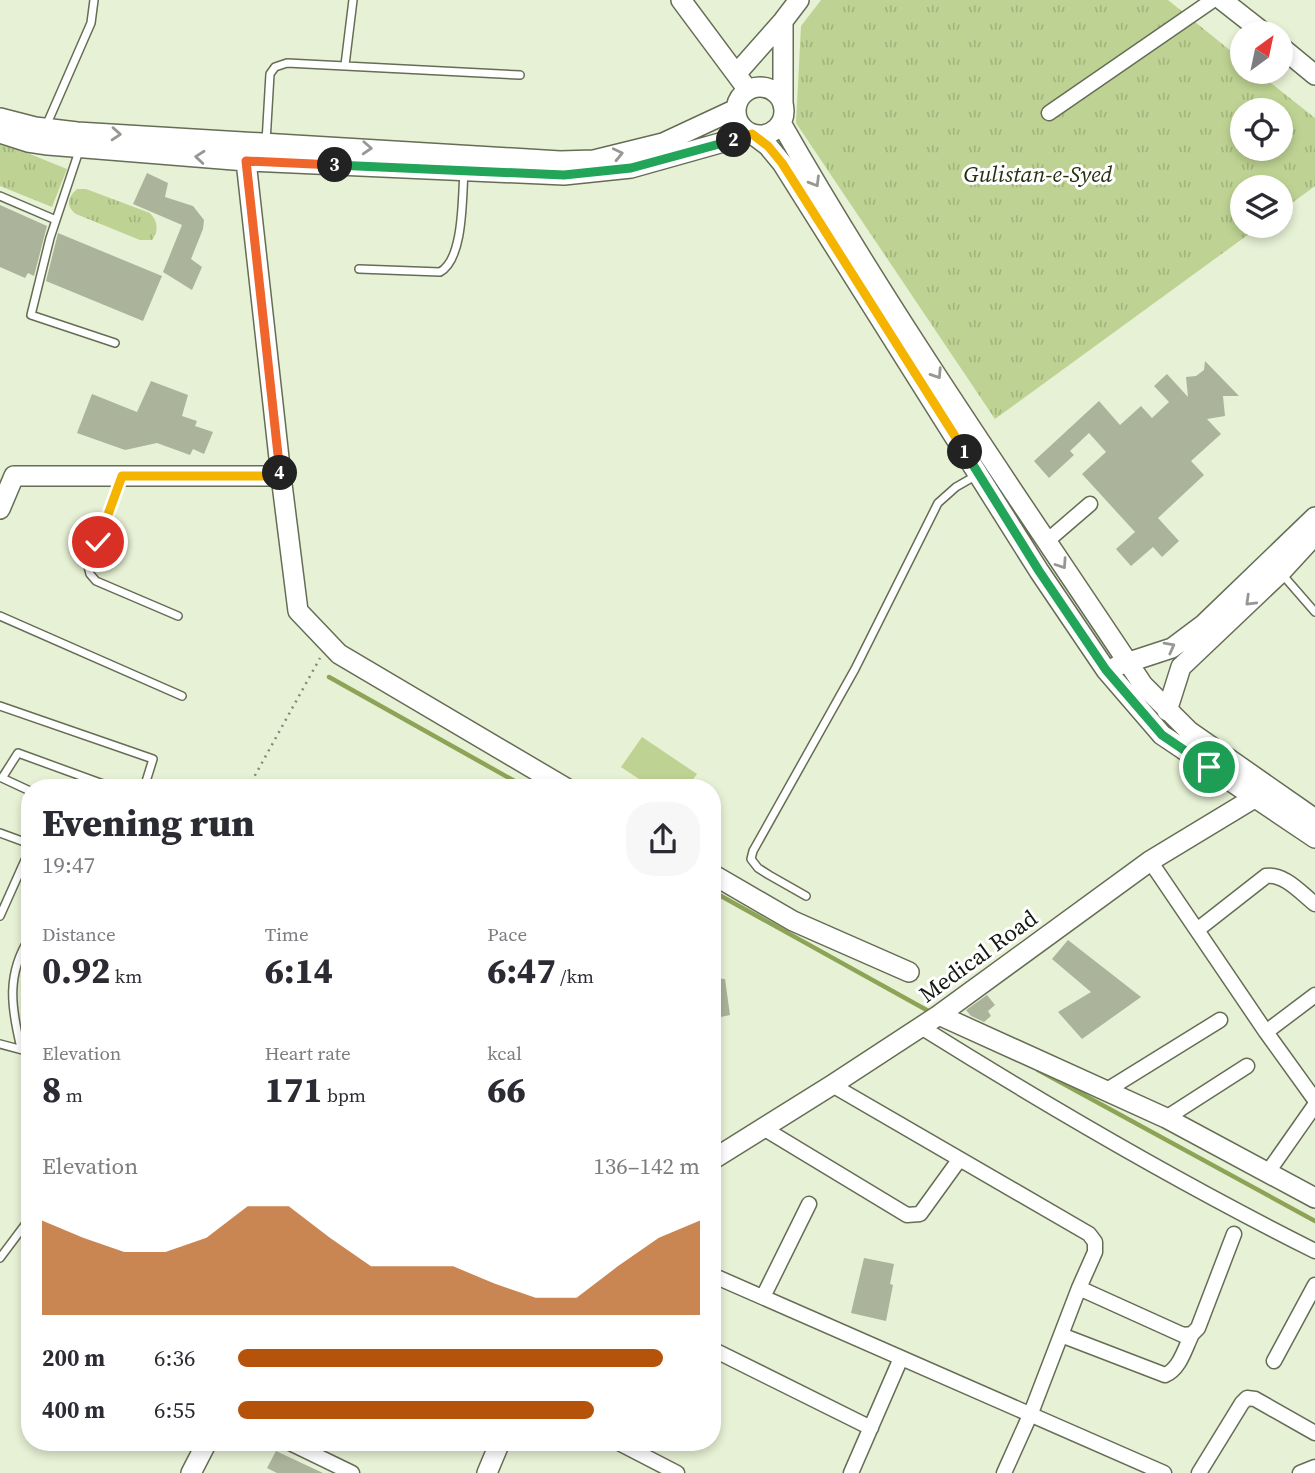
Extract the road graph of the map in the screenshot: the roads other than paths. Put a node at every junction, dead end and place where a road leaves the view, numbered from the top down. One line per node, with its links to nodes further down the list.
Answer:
1 (94, 0): 19 (lane)
2 (353, 0): 10 (lane)
3 (681, 0): 11 (street)
4 (799, 0): 8 (street)
5 (1213, 0): 16 (street)
6 (1222, 0): 7 (street)
7 (1249, 21)
8 (783, 22): 11 (street); 17 (street)
9 (1293, 57): 13 (street)
10 (345, 65): 12 (lane); 22 (lane)
11 (737, 72): 14 (street)
12 (520, 75)
13 (1315, 75)
14 (748, 90): 15 (street); 17 (street)
15 (736, 108): 21 (street); 22 (street, one-way to 15)
16 (1049, 113)
17 (782, 114): 21 (street); 28 (street, one-way to 28)
18 (0, 118): 19 (street)
19 (46, 128): 22 (street, one-way to 22)
20 (0, 133): 23 (street)
21 (752, 134): 25 (street); 28 (street)
22 (266, 143)
23 (80, 146): 24 (street, one-way to 23); 27 (lane)
24 (246, 161): 25 (street); 33 (street)
25 (464, 171): 29 (lane)
26 (0, 196): 27 (lane)
27 (56, 220): 30 (lane)
28 (850, 254): 31 (street); 38 (street, one-way to 38)
29 (359, 269)
30 (115, 342)
31 (979, 474): 44 (street); 60 (lane)
32 (122, 476): 33 (street); 35 (street); 42 (lane)
33 (281, 476): 50 (street)
34 (1090, 504): 38 (street)
35 (0, 509)
36 (1315, 517): 43 (street, one-way to 36)
37 (1315, 534): 39 (street)
38 (1047, 541): 43 (street, one-way to 43)
39 (1280, 573): 40 (lane); 47 (street, one-way to 47)
40 (1315, 612)
41 (0, 616): 45 (lane)
42 (178, 616)
43 (1129, 663): 44 (street); 47 (street)
44 (1106, 670): 52 (street)
45 (182, 696)
46 (0, 706): 49 (lane)
47 (1167, 711): 52 (street)
48 (89, 779): 51 (lane)
49 (147, 779)
50 (551, 779)
51 (21, 787)
52 (1263, 793): 53 (street); 55 (street); 57 (street, Medical Road)
53 (1315, 819)
54 (0, 833): 56 (lane)
55 (1315, 838)
56 (21, 843)
57 (1150, 861): 63 (street); 67 (street, Medical Road)
58 (21, 868): 62 (lane)
59 (721, 879): 65 (street)
60 (806, 896)
61 (1315, 904): 63 (street)
62 (0, 916)
63 (1197, 930): 70 (street)
64 (21, 950): 72 (lane)
65 (909, 972)
66 (1315, 995): 70 (street)
67 (939, 1015): 69 (street, Medical Road); 75 (street)
68 (1220, 1020): 75 (street)
69 (921, 1027): 74 (street, Medical Road); 87 (street)
70 (1266, 1032): 76 (street)
71 (0, 1044): 72 (lane)
72 (20, 1048)
73 (1247, 1066): 78 (street)
74 (832, 1085): 79 (street, Medical Road); 81 (street)
75 (1107, 1090): 78 (street)
76 (1315, 1100)
77 (1315, 1105): 82 (street)
78 (1166, 1118): 82 (street)
79 (763, 1129): 80 (street, Medical Road); 81 (street)
80 (721, 1155)
81 (959, 1160): 91 (street)
82 (1268, 1172): 83 (street)
83 (1315, 1198)
84 (809, 1204): 92 (street)
85 (21, 1230): 88 (lane)
86 (1234, 1234): 93 (street)
87 (1315, 1251)
88 (0, 1258)
89 (721, 1279): 92 (street)
90 (1315, 1285): 97 (street)
91 (1079, 1289): 93 (street); 94 (street)
92 (763, 1297): 96 (street)
93 (1192, 1334): 94 (street)
94 (1061, 1335): 98 (street)
95 (721, 1353): 99 (street)
96 (901, 1358): 98 (street); 99 (street)
97 (1274, 1361)
98 (1031, 1413): 111 (street); 112 (street)
99 (871, 1428): 110 (street)
100 (1315, 1433): 113 (street)
101 (202, 1451): 106 (street)
102 (307, 1451): 107 (street)
103 (496, 1451): 108 (street)
104 (634, 1451): 109 (street)
105 (1315, 1467): 114 (street)
106 (191, 1473)
107 (352, 1473)
108 (486, 1473)
109 (677, 1473)
110 (851, 1473)
111 (1004, 1473)
112 (1164, 1473)
113 (1199, 1473)
114 (1300, 1473)

